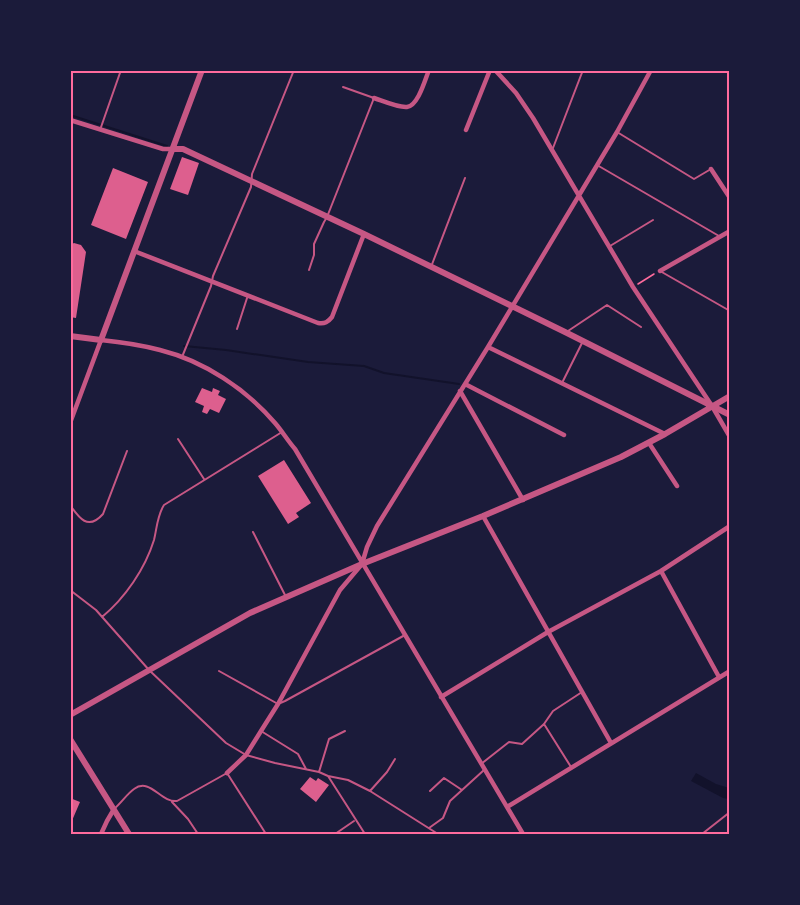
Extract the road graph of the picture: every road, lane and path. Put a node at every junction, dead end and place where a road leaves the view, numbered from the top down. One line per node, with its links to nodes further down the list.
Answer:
1 (121, 70): 12 (lane)
2 (202, 70): 15 (street)
3 (294, 70): 20 (lane)
4 (429, 70): 10 (street)
5 (490, 70): 13 (street)
6 (495, 70): 16 (street)
7 (583, 70): 16 (lane)
8 (651, 70): 14 (street)
9 (343, 87): 10 (lane)
10 (374, 98): 23 (lane)
11 (70, 120): 12 (street)
12 (100, 129): 15 (street)
13 (466, 130)
14 (617, 132): 17 (street); 18 (lane)
15 (173, 149): 20 (street); 29 (street)
16 (552, 151): 21 (street)
17 (597, 165): 21 (street); 27 (lane)
18 (711, 169): 22 (street)
19 (465, 178): 30 (lane)
20 (252, 181): 23 (street); 33 (lane)
21 (578, 195): 28 (street); 36 (street)
22 (729, 198)
23 (327, 217): 26 (street); 31 (lane)
24 (653, 220): 28 (lane)
25 (729, 231): 27 (street)
26 (364, 234): 30 (street); 35 (street)
27 (719, 236): 32 (street)
28 (610, 246): 34 (street)
29 (134, 251): 33 (street); 42 (street)
30 (431, 267): 36 (street)
31 (309, 270)
32 (660, 271): 34 (path); 37 (lane)
33 (212, 281): 35 (street); 45 (lane)
34 (633, 287): 50 (street)
35 (248, 295): 39 (lane)
36 (512, 306): 40 (street); 44 (street)
37 (729, 311)
38 (641, 327): 40 (lane)
39 (237, 329)
40 (566, 332): 43 (street)
41 (71, 336): 42 (street)
42 (101, 340): 45 (street); 52 (street)
43 (583, 341): 46 (lane); 50 (street)
44 (488, 347): 46 (street); 47 (street)
45 (183, 357): 53 (street)
46 (562, 383): 54 (street)
47 (465, 384): 48 (street); 55 (street)
48 (460, 391): 62 (street); 67 (street)
49 (729, 396): 50 (street)
50 (712, 406): 51 (street); 54 (street); 56 (street)
51 (729, 415)
52 (70, 423)
53 (282, 432): 60 (lane); 67 (street)
54 (665, 434): 58 (street)
55 (564, 435)
56 (729, 437)
57 (178, 439): 60 (lane)
58 (649, 443): 61 (street); 62 (street)
59 (127, 451): 63 (lane)
60 (204, 479): 71 (lane)
61 (677, 486)
62 (523, 500): 64 (street)
63 (70, 504)
64 (483, 516): 67 (street); 72 (street)
65 (729, 526): 68 (street)
66 (253, 532): 70 (lane)
67 (362, 564): 70 (street); 73 (street); 80 (street)
68 (661, 571): 72 (street); 77 (street)
69 (70, 590): 71 (lane)
70 (287, 597): 74 (street)
71 (102, 617): 74 (lane)
72 (548, 632): 78 (street); 79 (street)
73 (405, 635): 79 (street); 80 (lane)
74 (149, 670): 81 (street); 87 (lane)
75 (219, 671): 80 (lane)
76 (729, 671): 77 (street)
77 (719, 677): 86 (street)
78 (582, 692): 82 (lane); 86 (street)
79 (441, 697): 89 (street)
80 (278, 704): 83 (street)
81 (70, 715)
82 (544, 724): 89 (lane); 90 (lane)
83 (261, 731): 87 (street); 91 (lane)
84 (345, 731): 92 (lane)
85 (70, 739): 100 (street)
86 (611, 743): 90 (street)
87 (246, 755): 91 (lane); 93 (street)
88 (395, 759): 96 (lane)
89 (483, 767): 95 (lane); 99 (street)
90 (571, 768): 99 (street)
91 (306, 769): 92 (lane)
92 (319, 772): 94 (lane)
93 (226, 773): 98 (lane); 107 (lane)
94 (328, 777): 96 (lane); 102 (lane)
95 (462, 789): 97 (lane); 103 (lane)
96 (370, 791): 103 (lane)
97 (430, 791)
98 (172, 802): 100 (lane); 106 (lane)
99 (507, 807): 111 (street)
100 (114, 809): 104 (street); 105 (street)
101 (729, 812): 112 (lane)
102 (355, 820): 108 (lane); 109 (lane)
103 (429, 828): 110 (lane)
104 (101, 834)
105 (129, 834)
106 (198, 834)
107 (266, 834)
108 (335, 834)
109 (365, 834)
110 (438, 834)
111 (523, 834)
112 (702, 834)

